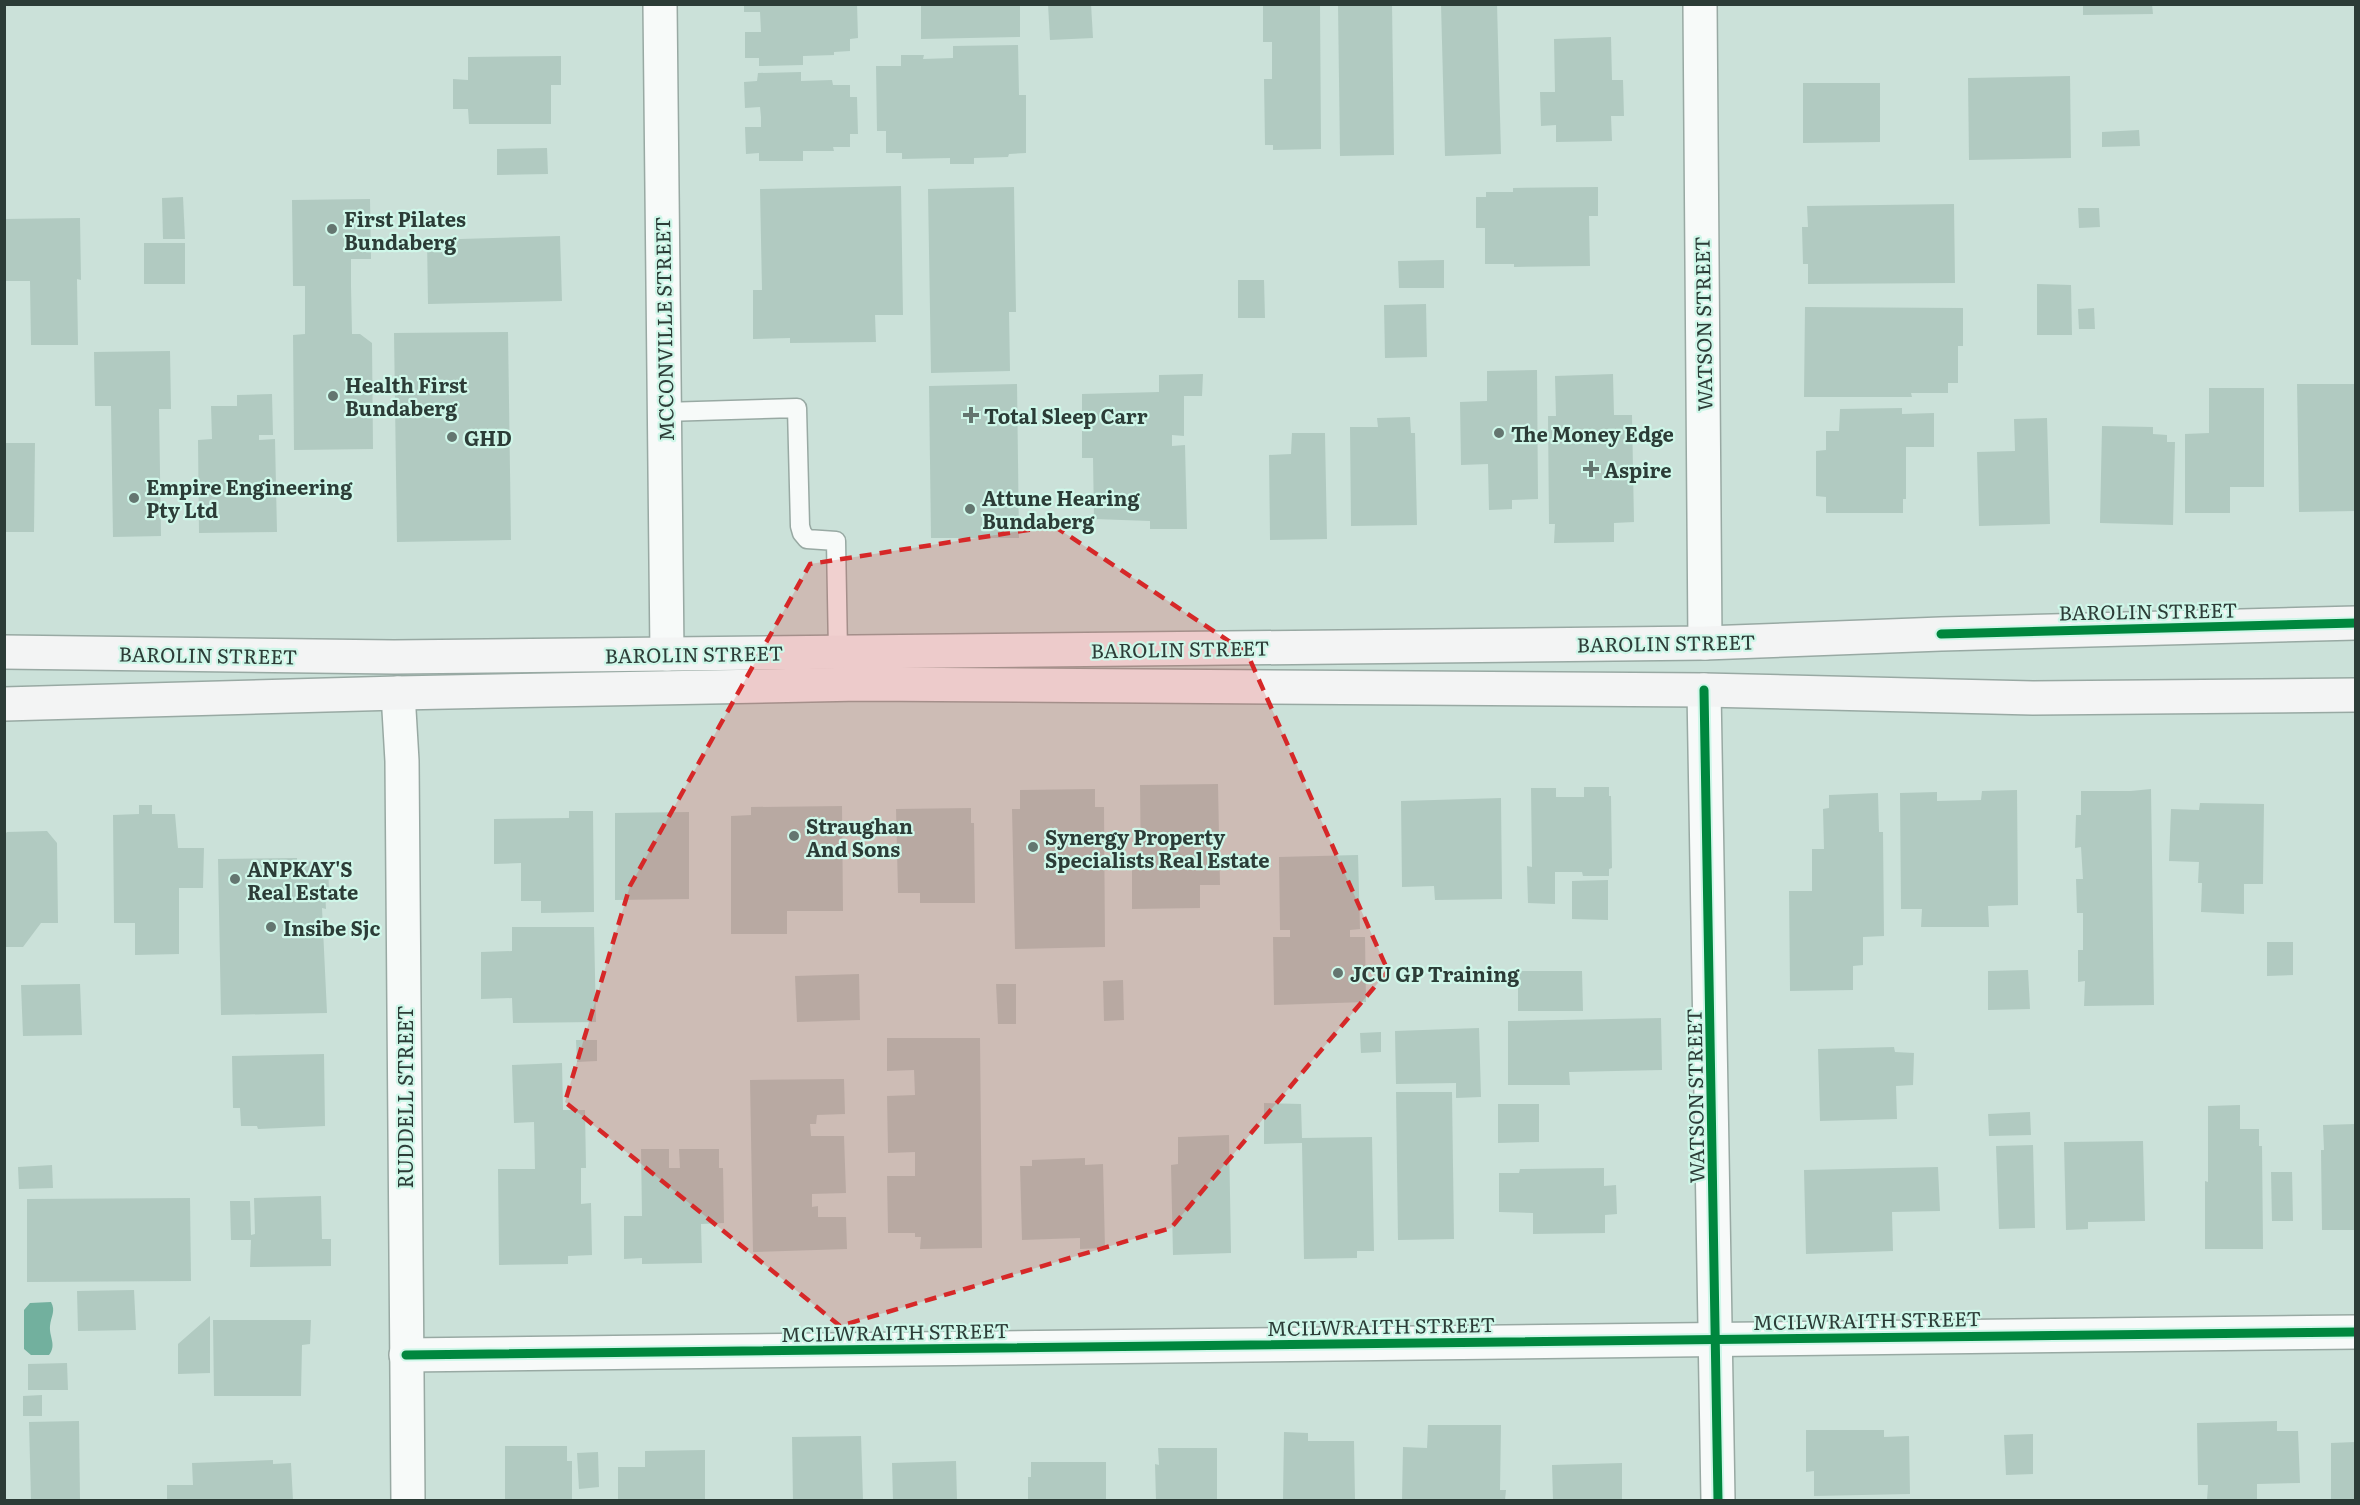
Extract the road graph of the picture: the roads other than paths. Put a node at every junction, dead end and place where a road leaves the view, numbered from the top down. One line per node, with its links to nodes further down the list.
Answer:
1 (660, 4): 3 (street, MCCONVILLE STREET)
2 (1700, 4): 5 (street, WATSON STREET)
3 (664, 412): 7 (lane); 8 (street, MCCONVILLE STREET)
4 (2355, 623): 5 (main road, BAROLIN STREET)
5 (1705, 643): 7 (main road, BAROLIN STREET)
6 (4, 651): 8 (main road, BAROLIN STREET)
7 (838, 652): 8 (main road, BAROLIN STREET)
8 (667, 654)
9 (1704, 690): 10 (main road, BAROLIN STREET); 11 (main road, BAROLIN STREET); 14 (street, WATSON STREET)
10 (398, 693): 12 (main road, BAROLIN STREET); 15 (street, RUDDELL STREET)
11 (2355, 695)
12 (4, 704)
13 (2355, 1332): 14 (street, MCILWRAITH STREET)
14 (1717, 1339): 15 (street, MCILWRAITH STREET); 17 (street, WATSON STREET)
15 (406, 1355): 16 (street, RUDDELL STREET)
16 (408, 1500)
17 (1718, 1500)

